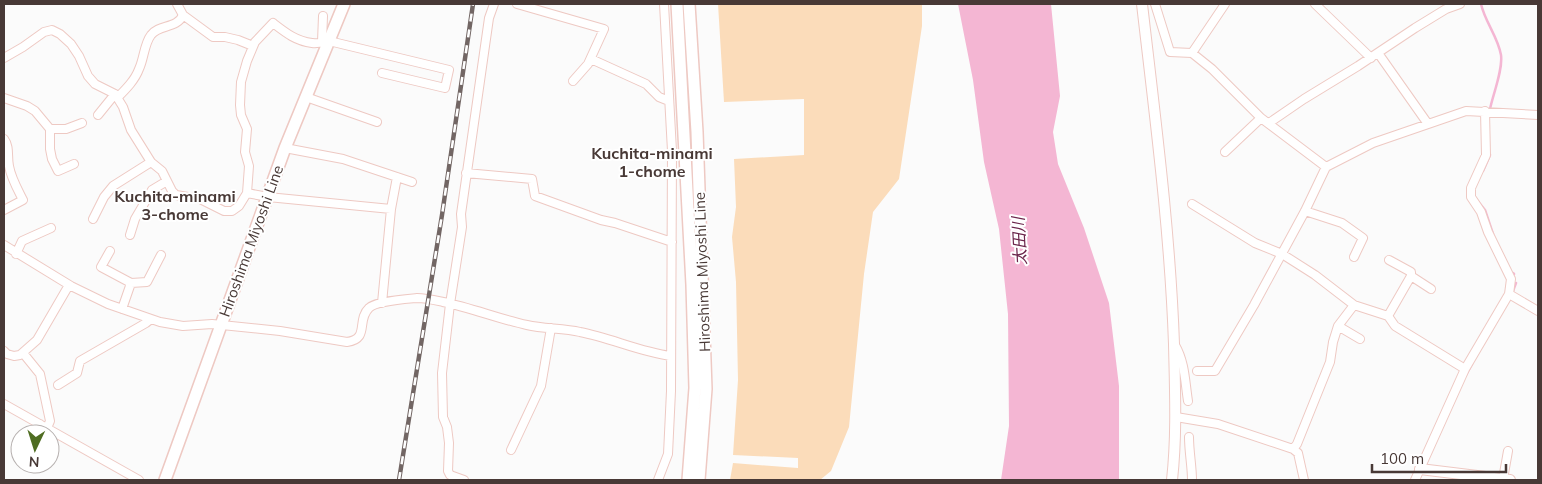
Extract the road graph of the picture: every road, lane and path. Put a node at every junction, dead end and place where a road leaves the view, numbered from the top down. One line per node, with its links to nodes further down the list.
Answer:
1 (177, 4): 13 (street)
2 (344, 4): 15 (main road, Hiroshima Miyoshi Line)
3 (494, 4): 43 (street)
4 (517, 4): 20 (street)
5 (664, 4): 27 (street)
6 (678, 4): 104 (main road, Hiroshima Miyoshi Line)
7 (689, 4): 105 (main road, Hiroshima Miyoshi Line)
8 (1142, 4): 80 (street)
9 (1156, 4): 17 (street)
10 (1225, 4): 17 (street)
11 (1315, 4): 21 (street)
12 (1460, 4): 18 (street)
13 (183, 15): 16 (street); 24 (street)
14 (323, 16): 15 (street)
15 (326, 42): 16 (street); 22 (street); 26 (main road, Hiroshima Miyoshi Line)
16 (254, 46): 47 (street)
17 (1192, 53): 31 (street)
18 (1378, 53): 21 (street); 35 (street)
19 (4, 58): 24 (street)
20 (591, 58): 23 (street); 27 (street)
21 (1371, 58): 34 (street)
22 (382, 73)
23 (573, 81)
24 (116, 96): 29 (street); 40 (street)
25 (4, 98): 36 (street)
26 (306, 98): 32 (street); 38 (main road, Hiroshima Miyoshi Line)
27 (669, 102): 56 (street)
28 (1485, 111): 30 (street); 35 (street); 68 (street)
29 (98, 115)
30 (1538, 115)
31 (1261, 118): 34 (street); 39 (street)
32 (377, 122)
33 (82, 123): 36 (street)
34 (1269, 123): 42 (street)
35 (1428, 124): 42 (street)
36 (50, 129): 41 (street)
37 (4, 139): 51 (street)
38 (285, 148): 44 (street); 48 (main road, Hiroshima Miyoshi Line)
39 (1225, 152)
40 (151, 162): 45 (street); 53 (street)
41 (74, 164)
42 (1326, 166): 52 (street)
43 (466, 173): 56 (street); 70 (street)
44 (397, 177): 46 (street); 50 (street)
45 (167, 181): 47 (street); 55 (street)
46 (412, 182)
47 (247, 192): 48 (street)
48 (268, 197): 50 (street); 76 (main road, Hiroshima Miyoshi Line)
49 (1192, 204): 60 (street)
50 (391, 209): 69 (street)
51 (4, 210)
52 (1304, 211): 60 (street); 62 (street)
53 (93, 218)
54 (51, 228): 59 (street)
55 (130, 235)
56 (672, 242): 83 (street)
57 (4, 245): 59 (street)
58 (110, 251): 65 (street)
59 (16, 254): 66 (street)
60 (1282, 254): 71 (street); 85 (street)
61 (161, 256): 65 (street)
62 (1354, 257)
63 (1389, 260): 64 (street)
64 (1411, 276): 67 (street); 74 (street)
65 (131, 282): 72 (street)
66 (69, 285): 72 (street); 82 (street)
67 (1431, 289)
68 (1509, 294): 73 (street); 84 (street)
69 (382, 302): 70 (street); 76 (street)
70 (450, 304): 78 (street); 102 (street)
71 (1354, 305): 74 (street); 77 (street)
72 (122, 309): 75 (street)
73 (1538, 311)
74 (1388, 316): 84 (street)
75 (151, 319): 76 (street); 86 (street)
76 (221, 325): 101 (main road, Hiroshima Miyoshi Line)
77 (1338, 326): 79 (street); 94 (street)
78 (551, 328): 83 (street); 95 (street)
79 (1360, 339)
80 (1174, 344): 87 (street); 89 (street)
81 (4, 351): 82 (street)
82 (23, 352): 91 (street)
83 (672, 356): 103 (street)
84 (1465, 370): 98 (street)
85 (1197, 371)
86 (58, 385)
87 (1188, 401)
88 (4, 404): 90 (street)
89 (1176, 417): 94 (street); 106 (street)
90 (40, 424)
91 (46, 424)
92 (60, 435): 100 (street)
93 (1189, 437): 97 (street)
94 (1293, 449): 108 (street)
95 (511, 450)
96 (1508, 451): 110 (street)
97 (1189, 457): 99 (street); 107 (street)
98 (1420, 469): 109 (street); 110 (street)
99 (1187, 470)
100 (139, 480)
101 (165, 480)
102 (464, 480)
103 (658, 480)
104 (688, 480)
105 (699, 480)
106 (1172, 480)
107 (1192, 480)
108 (1304, 480)
109 (1416, 480)
110 (1506, 480)

